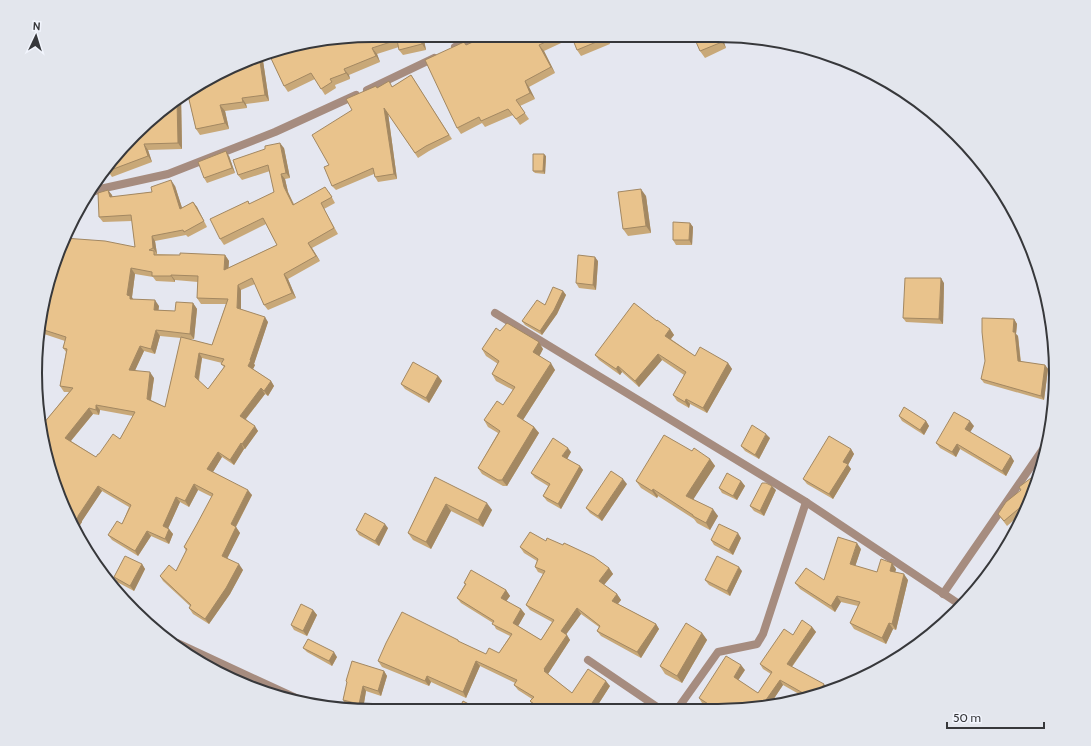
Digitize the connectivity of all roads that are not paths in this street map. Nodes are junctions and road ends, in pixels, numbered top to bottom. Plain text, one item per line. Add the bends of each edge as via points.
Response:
1 (466, 42) edge
2 (97, 190) edge
3 (495, 313) dead end
4 (1039, 455) edge
5 (806, 502) junction
6 (943, 594) junction
7 (956, 602) edge
8 (191, 650) edge
9 (588, 660) dead end
10 (282, 691) edge
11 (653, 704) edge
12 (681, 704) edge

1 - 2 street via 275,132 168,174
3 - 5 street
4 - 6 street
5 - 6 street
5 - 12 street via 763,634 757,644 718,652
6 - 7 street
8 - 10 street
9 - 11 street

